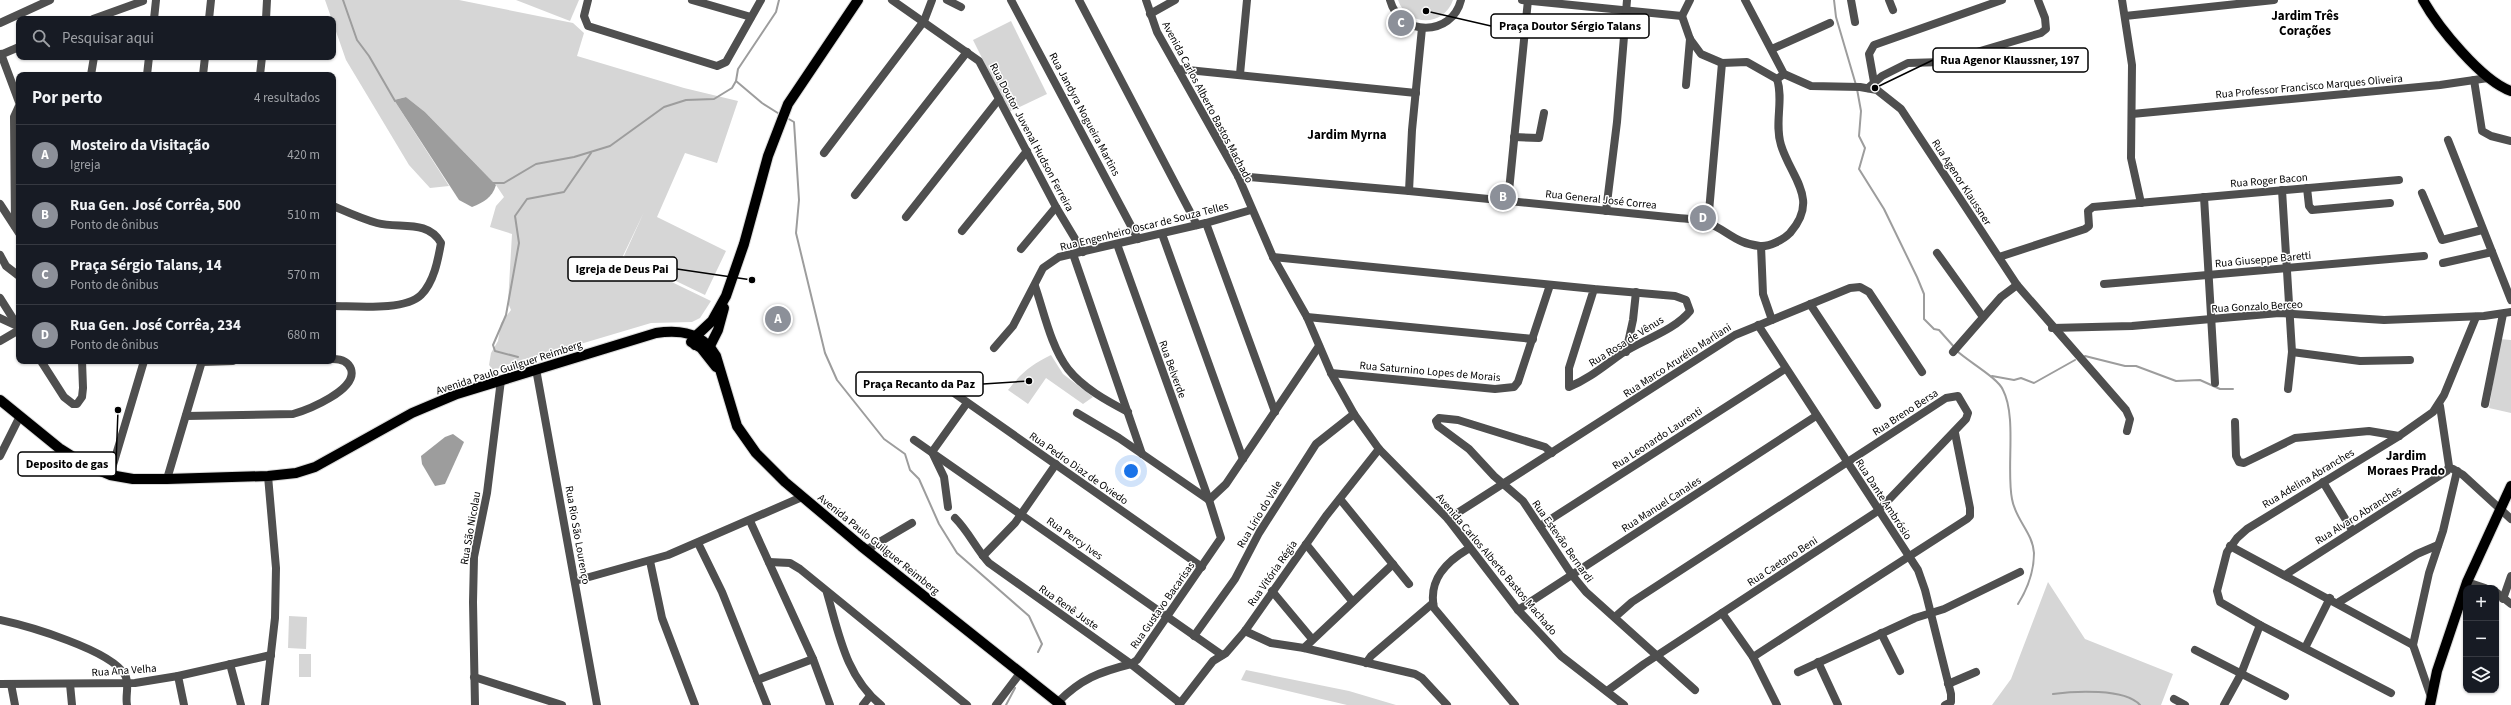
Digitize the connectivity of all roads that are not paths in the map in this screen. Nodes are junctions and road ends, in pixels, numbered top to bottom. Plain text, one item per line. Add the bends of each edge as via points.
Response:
1 (50, 0) edge
2 (142, 0) edge
3 (156, 0) edge
4 (211, 0) edge
5 (267, 0) edge
6 (588, 0) edge
7 (692, 0) edge
8 (762, 0) edge
9 (858, 0) edge
10 (892, 0) edge
11 (932, 0) edge
12 (947, 0) edge
13 (1079, 0) edge
14 (1146, 0) edge
15 (1175, 0) edge
16 (1247, 0) edge
17 (1390, 0) edge
18 (1461, 0) edge
19 (1522, 0) edge
20 (1528, 0) edge
21 (1627, 0) edge
22 (1690, 0) edge
23 (1745, 0) edge
24 (1851, 0) edge
25 (1889, 0) edge
26 (2002, 0) edge
27 (2038, 0) edge
28 (2122, 0) edge
29 (2274, 0) edge
30 (2423, 0) edge
31 (1012, 1) edge
32 (960, 8) dead end
33 (1626, 10) junction
34 (1893, 10) dead end
35 (1150, 14) junction
36 (101, 16) edge
37 (154, 16) edge
38 (209, 16) edge
39 (266, 16) edge
40 (1682, 16) junction
41 (2125, 16) junction
42 (752, 17) junction
43 (924, 21) junction
44 (1855, 22) dead end
45 (0, 23) edge
46 (1830, 23) dead end
47 (1422, 28) junction
48 (1690, 39) junction
49 (16, 48) edge
50 (1772, 49) junction
51 (967, 52) junction
52 (1, 55) edge
53 (94, 60) edge
54 (149, 60) edge
55 (205, 60) edge
56 (262, 60) edge
57 (1722, 63) junction
58 (1178, 69) junction
59 (92, 72) edge
60 (147, 72) edge
61 (203, 72) edge
62 (260, 72) edge
63 (1240, 74) junction
64 (1781, 76) junction
65 (2488, 78) junction
66 (2474, 80) junction
67 (1874, 82) junction
68 (1686, 85) dead end
69 (1864, 88) junction
70 (2511, 91) edge
71 (1416, 93) junction
72 (16, 94) edge
73 (999, 99) junction
74 (16, 113) edge
75 (1544, 113) dead end
76 (2132, 114) junction
77 (1514, 137) junction
78 (2448, 140) dead end
79 (2511, 141) edge
80 (1027, 151) junction
81 (824, 152) dead end
82 (16, 173) edge
83 (1238, 176) junction
84 (2399, 180) dead end
85 (2307, 188) junction
86 (2282, 190) junction
87 (1409, 191) junction
88 (2422, 193) dead end
89 (855, 195) dead end
90 (2204, 197) junction
91 (1508, 201) junction
92 (2142, 203) junction
93 (2390, 203) dead end
94 (0, 204) edge
95 (336, 207) edge
96 (1056, 207) junction
97 (1251, 210) junction
98 (1606, 211) junction
99 (906, 217) dead end
100 (1206, 223) junction
101 (1708, 223) junction
102 (1197, 225) junction
103 (16, 226) edge
104 (2482, 230) junction
105 (962, 231) dead end
106 (1162, 234) junction
107 (1138, 239) junction
108 (1117, 244) junction
109 (1761, 246) junction
110 (1021, 249) dead end
111 (1083, 252) junction
112 (2492, 252) junction
113 (1937, 253) dead end
114 (1073, 254) junction
115 (0, 255) edge
116 (2424, 256) dead end
117 (1272, 257) junction
118 (1999, 257) junction
119 (2443, 263) dead end
120 (2287, 268) junction
121 (16, 274) edge
122 (2209, 275) junction
123 (2104, 284) dead end
124 (1550, 285) junction
125 (2017, 285) junction
126 (1035, 286) junction
127 (1594, 288) junction
128 (1636, 292) junction
129 (726, 296) junction
130 (0, 298) edge
131 (2511, 300) edge
132 (1810, 304) junction
133 (336, 306) edge
134 (2290, 313) junction
135 (2507, 313) edge
136 (1983, 317) junction
137 (2476, 317) junction
138 (0, 318) edge
139 (1307, 318) junction
140 (2211, 319) junction
141 (1772, 320) junction
142 (16, 325) edge
143 (1758, 325) junction
144 (16, 327) edge
145 (2052, 328) junction
146 (16, 329) edge
147 (699, 339) junction
148 (1533, 339) junction
149 (0, 340) edge
150 (1319, 346) junction
151 (994, 348) dead end
152 (1955, 349) dead end
153 (1626, 352) junction
154 (2292, 352) junction
155 (336, 360) edge
156 (2410, 360) dead end
157 (43, 364) edge
158 (82, 364) edge
159 (143, 364) edge
160 (201, 364) edge
161 (1785, 368) junction
162 (536, 369) junction
163 (1922, 372) dead end
164 (1331, 373) junction
165 (501, 380) junction
166 (2215, 383) dead end
167 (944, 386) dead end
168 (2288, 389) dead end
169 (0, 400) edge
170 (967, 403) junction
171 (2485, 404) dead end
172 (1877, 405) dead end
173 (2440, 406) junction
174 (1128, 412) junction
175 (1275, 412) junction
176 (1077, 413) dead end
177 (1354, 414) junction
178 (20, 416) junction
179 (186, 416) junction
180 (1816, 416) junction
181 (2235, 422) dead end
182 (2127, 431) dead end
183 (1955, 433) junction
184 (2399, 436) junction
185 (914, 440) dead end
186 (1379, 449) junction
187 (932, 452) junction
188 (1552, 453) junction
189 (1142, 454) junction
190 (0, 456) edge
191 (1243, 459) junction
192 (1056, 464) junction
193 (1847, 464) junction
194 (2449, 466) junction
195 (2457, 471) junction
196 (110, 475) junction
197 (268, 476) junction
198 (167, 479) junction
199 (2323, 482) junction
200 (1504, 484) junction
201 (2511, 486) edge
202 (802, 497) junction
203 (1340, 499) junction
204 (1209, 500) junction
205 (948, 508) dead end
206 (2500, 510) junction
207 (1878, 511) junction
208 (1021, 514) junction
209 (955, 518) dead end
210 (1448, 519) junction
211 (2511, 519) edge
212 (750, 521) junction
213 (912, 523) dead end
214 (1540, 526) junction
215 (2352, 530) junction
216 (698, 543) junction
217 (1306, 544) junction
218 (2438, 545) junction
219 (2230, 546) junction
220 (1468, 548) junction
221 (866, 550) junction
222 (982, 556) junction
223 (1910, 558) junction
224 (650, 561) junction
225 (769, 562) junction
226 (1393, 564) junction
227 (1202, 567) junction
228 (2020, 572) dead end
229 (1572, 575) junction
230 (2285, 575) junction
231 (2511, 576) edge
232 (575, 581) junction
233 (2467, 582) junction
234 (1409, 584) dead end
235 (2476, 585) edge
236 (1272, 591) junction
237 (826, 593) junction
238 (2499, 595) edge
239 (2330, 598) junction
240 (2503, 599) junction
241 (1352, 601) junction
242 (2339, 602) junction
243 (1433, 603) junction
244 (2511, 604) edge
245 (1518, 610) junction
246 (1722, 613) junction
247 (1931, 613) junction
248 (1168, 616) junction
249 (1615, 617) junction
250 (0, 620) edge
251 (2260, 626) junction
252 (1245, 631) junction
253 (1881, 633) junction
254 (1194, 636) junction
255 (1312, 639) junction
256 (2413, 645) junction
257 (1304, 648) junction
258 (2305, 648) junction
259 (2195, 650) dead end
260 (271, 655) junction
261 (1222, 655) junction
262 (1658, 655) junction
263 (1753, 657) junction
264 (813, 659) junction
265 (1818, 662) junction
266 (1366, 663) junction
267 (230, 664) junction
268 (1131, 664) junction
269 (1900, 671) dead end
270 (1021, 672) junction
271 (1798, 672) dead end
272 (1976, 672) dead end
273 (2241, 674) junction
274 (178, 676) junction
275 (474, 677) junction
276 (757, 680) junction
277 (128, 683) junction
278 (0, 684) edge
279 (11, 684) junction
280 (70, 684) junction
281 (1948, 684) junction
282 (2430, 685) junction
283 (1696, 690) dead end
284 (1607, 691) junction
285 (2391, 692) dead end
286 (870, 696) junction
287 (2285, 696) dead end
288 (2174, 699) dead end
289 (2430, 701) edge
290 (1059, 704) edge
291 (1180, 704) edge
292 (1948, 704) edge
293 (15, 705) edge
294 (72, 705) edge
295 (127, 705) edge
296 (184, 705) edge
297 (241, 705) edge
298 (265, 705) edge
299 (475, 705) edge
300 (562, 705) edge
301 (597, 705) edge
302 (695, 705) edge
303 (767, 705) edge
304 (830, 705) edge
305 (863, 705) edge
306 (881, 705) edge
307 (967, 705) edge
308 (996, 705) edge
309 (1447, 705) edge
310 (1515, 705) edge
311 (1624, 705) edge
312 (1777, 705) edge
313 (1838, 705) edge
314 (2186, 705) edge
315 (2224, 705) edge

1 - 45 street
2 - 36 street
2 - 37 street
3 - 37 street
4 - 38 street
5 - 39 street
6 - 42 street via 584,16 588,26 716,66 726,62
7 - 42 street
8 - 42 street
9 - 129 main road via 796,88 783,116
10 - 43 street, Rua Doutor Juvenal Hudson Ferreira
11 - 43 street
12 - 32 street
13 - 102 street
14 - 35 street, Avenida Carlos Alberto Bastos Machado
15 - 35 street
16 - 63 street
17 - 47 street via 1403,21
18 - 47 street via 1455,13 1446,22 1435,28
19 - 20 street
20 - 33 street
20 - 77 street
21 - 33 street
22 - 40 street
23 - 50 street
24 - 44 street
25 - 34 street
26 - 67 street via 1874,45 1869,54
27 - 67 street via 2047,27 2042,33 1943,62 1908,63
28 - 41 street
29 - 41 street
30 - 65 main road via 2452,39
31 - 107 street, Rua Jandyra Nogueira Martins
33 - 40 street
33 - 98 street via 1617,122
35 - 58 street, Avenida Carlos Alberto Bastos Machado
40 - 48 street
41 - 76 street via 2132,65
43 - 51 street, Rua Doutor Juvenal Hudson Ferreira
43 - 81 street
46 - 50 street
47 - 71 street
48 - 57 street via 1701,54
48 - 68 street
49 - 52 street
50 - 64 street
51 - 73 street, Rua Doutor Juvenal Hudson Ferreira via 979,62
51 - 89 street
52 - 72 street
53 - 59 street
54 - 60 street
55 - 61 street
56 - 62 street
57 - 64 street via 1747,62
57 - 101 street
58 - 63 street
58 - 83 street, Avenida Carlos Alberto Bastos Machado
63 - 71 street
64 - 69 street, Rua Agenor Klaussner via 1811,86
64 - 109 street via 1778,130 1781,145 1800,184 1803,209 1800,220 1787,236
65 - 66 street, Rua Professor Francisco Marques Oliveira
65 - 70 main road
66 - 76 street, Rua Professor Francisco Marques Oliveira
66 - 79 street via 2482,131
67 - 69 street
69 - 118 street, Rua Agenor Klaussner via 1886,95 1901,109
71 - 87 street
73 - 80 street, Rua Doutor Juvenal Hudson Ferreira
73 - 99 street
74 - 82 street
75 - 77 street via 1539,138
76 - 92 street via 2131,158
77 - 91 street
78 - 104 street
80 - 96 street, Rua Doutor Juvenal Hudson Ferreira
80 - 105 street
83 - 87 street, Rua General José Correa
83 - 97 street, Avenida Carlos Alberto Bastos Machado
84 - 85 street, Rua Roger Bacon
85 - 86 street, Rua Roger Bacon
85 - 93 street via 2309,206 2315,211
86 - 90 street, Rua Roger Bacon
86 - 120 street
87 - 91 street, Rua General José Correa
88 - 104 street via 2442,240
90 - 92 street, Rua Roger Bacon
90 - 122 street
91 - 98 street, Rua General José Correa
92 - 118 street, Rua Roger Bacon via 2090,208 2089,226 2085,229
94 - 103 street
95 - 133 street via 378,223 428,229 441,243 434,270 420,295 407,302 391,305
96 - 110 street
96 - 111 street, Rua Doutor Juvenal Hudson Ferreira
97 - 100 street, Rua Engenheiro Oscar de Souza Telles
97 - 117 street, Avenida Carlos Alberto Bastos Machado
98 - 101 street, Rua General José Correa
100 - 102 street, Rua Engenheiro Oscar de Souza Telles
100 - 175 street
101 - 109 street, Rua General José Correa via 1744,243
102 - 106 street, Rua Engenheiro Oscar de Souza Telles
104 - 112 street
106 - 107 street, Rua Engenheiro Oscar de Souza Telles
106 - 191 street
107 - 108 street, Rua Engenheiro Oscar de Souza Telles
108 - 111 street, Rua Engenheiro Oscar de Souza Telles
108 - 204 street, Rua Belverde
109 - 141 street via 1763,294
111 - 114 street, Rua Engenheiro Oscar de Souza Telles
112 - 119 street
112 - 131 street
113 - 136 street
114 - 126 street, Rua Engenheiro Oscar de Souza Telles via 1049,262 1043,268
114 - 174 street
115 - 121 street via 6,266
116 - 120 street, Rua Giuseppe Baretti
117 - 124 street, Rua Rosa de Vênus
117 - 139 street, Avenida Carlos Alberto Bastos Machado
118 - 125 street, Rua Agenor Klaussner
120 - 122 street, Rua Giuseppe Baretti
120 - 134 street
122 - 123 street, Rua Giuseppe Baretti
122 - 140 street
124 - 127 street, Rua Rosa de Vênus
124 - 148 street, Rua Saturnino Lopes de Morais
125 - 136 street via 2001,297
125 - 145 street, Rua Agenor Klaussner
126 - 151 street, Rua Engenheiro Oscar de Souza Telles via 1013,326
126 - 174 street via 1053,338 1068,368 1094,392
127 - 128 street, Rua Rosa de Vênus
127 - 153 street, Rua Rosa de Vênus via 1568,368 1569,387 1596,373
128 - 153 street
128 - 153 street, Rua Rosa de Vênus via 1682,298 1688,303 1690,311
129 - 147 main road
129 - 147 main road via 718,330
130 - 142 street
132 - 141 street, Rua Marco Arurélio Marliani
132 - 163 street, Rua Marco Arurélio Marliani via 1850,288 1864,289
132 - 172 street
134 - 137 street, Rua Gonzalo Berceo via 2384,320
134 - 140 street, Rua Gonzalo Berceo
134 - 154 street
135 - 137 street, Rua Gonzalo Berceo
135 - 171 street
136 - 152 street
137 - 173 street
138 - 144 street
139 - 148 street
139 - 150 street, Avenida Carlos Alberto Bastos Machado
140 - 145 street, Rua Gonzalo Berceo via 2132,326
140 - 166 street
141 - 143 street, Rua Marco Arurélio Marliani
143 - 161 street, Rua Dante Ambrósio
143 - 188 street, Rua Marco Arurélio Marliani via 1725,341
145 - 182 street, Rua Agenor Klaussner via 2126,410 2130,419
146 - 149 street
147 - 162 main road, Avenida Paulo Guilguer Reimberg via 656,333
147 - 202 main road, Avenida Paulo Guilguer Reimberg via 721,373 737,426 744,439 771,469
148 - 164 street, Rua Saturnino Lopes de Morais via 1518,382 1514,387 1507,389
150 - 164 street, Avenida Carlos Alberto Bastos Machado
150 - 175 street
154 - 156 street via 2366,361
154 - 168 street
155 - 179 street via 345,361 352,375 340,390 324,402 292,414
157 - 158 street via 64,397 77,404 82,397
159 - 196 street
160 - 179 street
161 - 180 street, Rua Dante Ambrósio
161 - 214 street, Rua Leonardo Laurenti
162 - 165 main road, Avenida Paulo Guilguer Reimberg
162 - 232 street, Rua Rio São Lourenço
164 - 177 street, Avenida Carlos Alberto Bastos Machado
165 - 197 main road, Avenida Paulo Guilguer Reimberg via 457,394 412,413 315,467 296,473
165 - 275 street, Rua São Nicolau via 487,493 474,557
167 - 170 street, Rua Pedro Diaz de Oviedo
169 - 178 main road, Avenida Paulo Guilguer Reimberg
170 - 187 street
170 - 192 street, Rua Pedro Diaz de Oviedo
173 - 184 street, Rua Adelina Abranches
173 - 194 street
174 - 189 street
175 - 191 street
176 - 189 street
177 - 186 street, Avenida Carlos Alberto Bastos Machado
177 - 254 street, Rua Lírio do Vale via 1316,444 1259,533 1235,579
178 - 190 street
178 - 196 main road, Avenida Paulo Guilguer Reimberg via 59,448 86,465
179 - 198 street
180 - 193 street, Rua Dante Ambrósio
180 - 229 street, Rua Manuel Canales
181 - 184 street via 2236,456 2239,462 2244,463 2295,438 2370,430
183 - 193 street, Rua Breno Bersa via 1968,413 1962,400 1955,395 1946,398
183 - 207 street, Rua Caetano Beni
183 - 223 street via 1964,470 1970,516
184 - 199 street, Rua Adelina Abranches
185 - 187 street, Rua Percy Ives
186 - 203 street, Rua Vitória Régia
186 - 210 street, Avenida Carlos Alberto Bastos Machado
187 - 205 street via 944,477
187 - 208 street, Rua Percy Ives
188 - 200 street, Rua Marco Arurélio Marliani
188 - 200 street, Rua Estevão Bernardi via 1545,447 1466,422 1437,419 1438,426 1469,449
189 - 204 street
191 - 204 street via 1226,484
192 - 208 street
192 - 227 street, Rua Pedro Diaz de Oviedo
193 - 207 street, Rua Dante Ambrósio
193 - 249 street, Rua Breno Bersa via 1632,602
194 - 195 street
194 - 215 street, Rua Alvaro Abranches via 2444,473
195 - 206 street
195 - 218 street
196 - 198 main road, Avenida Paulo Guilguer Reimberg via 133,479
197 - 198 main road, Avenida Paulo Guilguer Reimberg
197 - 260 street via 276,568
199 - 215 street
199 - 219 street, Rua Adelina Abranches via 2265,516
200 - 210 street, Rua Marco Arurélio Marliani
200 - 214 street, Rua Estevão Bernardi via 1523,501
201 - 206 main road
202 - 212 street
202 - 221 main road, Avenida Paulo Guilguer Reimberg
203 - 217 street, Rua Vitória Régia
203 - 226 street
204 - 227 street, Rua Gustavo Bacarisas via 1221,538
206 - 211 street
206 - 233 main road
207 - 223 street, Rua Dante Ambrósio
207 - 246 street, Rua Caetano Beni
208 - 222 street via 1000,540
208 - 248 street, Rua Percy Ives
209 - 222 street, Rua Renê Juste via 966,529
210 - 220 street, Avenida Carlos Alberto Bastos Machado
212 - 216 street
212 - 225 street
213 - 221 street
214 - 229 street, Rua Estevão Bernardi
215 - 230 street, Rua Alvaro Abranches
216 - 224 street
216 - 276 street via 722,592
217 - 236 street, Rua Vitória Régia
217 - 241 street
218 - 242 street via 2424,549
218 - 256 street
219 - 230 street
219 - 251 street via 2217,591 2218,600
220 - 243 street via 1438,574
220 - 245 street, Avenida Carlos Alberto Bastos Machado
221 - 270 main road, Avenida Paulo Guilguer Reimberg
222 - 268 street, Rua Renê Juste via 1000,572
223 - 247 street, Rua Dante Ambrósio via 1923,582
223 - 263 street
224 - 232 street
224 - 302 street via 662,618
225 - 237 street via 790,563
225 - 264 street
226 - 234 street
226 - 241 street
227 - 248 street, Rua Gustavo Bacarisas
228 - 247 street via 1944,610
229 - 245 street, Rua Manuel Canales
229 - 249 street, Rua Estevão Bernardi via 1586,592
230 - 239 street
231 - 240 street
232 - 301 street, Rua Rio São Lourenço
233 - 235 street
233 - 282 main road
236 - 252 street, Rua Vitória Régia
236 - 255 street
237 - 286 street via 853,672
237 - 307 street
238 - 240 street
239 - 242 street
239 - 258 street
240 - 244 street
241 - 255 street
242 - 256 street
243 - 266 street via 1374,653
243 - 310 street via 1436,612
245 - 284 street, Avenida Carlos Alberto Bastos Machado via 1561,656
246 - 262 street, Rua Caetano Beni
246 - 263 street
247 - 253 street
247 - 281 street, Rua Dante Ambrósio
248 - 254 street, Rua Percy Ives
248 - 268 street, Rua Gustavo Bacarisas via 1148,646
249 - 262 street, Rua Estevão Bernardi
250 - 277 street via 26,625 79,645 118,667
251 - 258 street
251 - 273 street
252 - 257 street via 1271,643
252 - 261 street, Rua Vitória Régia via 1230,650
253 - 265 street
253 - 269 street
254 - 261 street, Rua Percy Ives
255 - 257 street
256 - 282 street
257 - 266 street
258 - 285 street
259 - 273 street
260 - 267 street, Rua Ana Velha
260 - 298 street
261 - 291 street, Rua Vitória Régia via 1213,661
262 - 283 street, Rua Estevão Bernardi
262 - 284 street, Rua Caetano Beni
263 - 312 street
264 - 276 street
264 - 304 street
265 - 271 street
265 - 313 street
266 - 309 street via 1415,674
267 - 274 street, Rua Ana Velha
267 - 297 street
268 - 290 street, Rua Gustavo Bacarisas via 1087,678 1074,686
268 - 291 street, Rua Renê Juste
270 - 290 main road, Avenida Paulo Guilguer Reimberg
270 - 308 street
272 - 281 street
273 - 287 street
273 - 315 street
274 - 277 street, Rua Ana Velha
274 - 296 street
275 - 299 street, Rua São Nicolau
275 - 300 street
276 - 303 street
277 - 280 street, Rua Ana Velha
277 - 295 street
278 - 279 street, Rua Ana Velha
279 - 280 street, Rua Ana Velha
279 - 293 street
280 - 294 street
281 - 292 street, Rua Dante Ambrósio
282 - 289 main road
284 - 311 street, Avenida Carlos Alberto Bastos Machado
286 - 305 street
286 - 306 street
288 - 314 street

